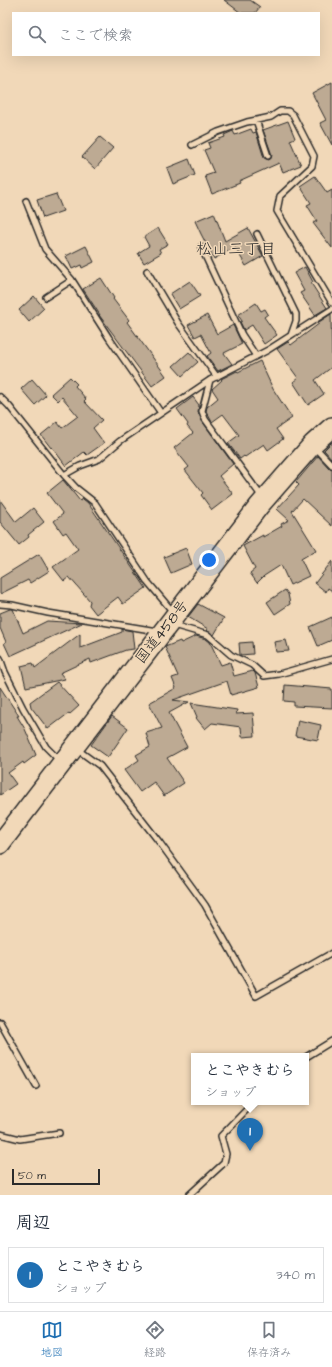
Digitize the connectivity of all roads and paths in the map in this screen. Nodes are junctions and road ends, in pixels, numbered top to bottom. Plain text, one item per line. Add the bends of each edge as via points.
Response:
1 (256, 120) junction
2 (192, 146) dead end
3 (268, 156) dead end
4 (26, 200) dead end
5 (257, 234) dead end
6 (201, 247) dead end
7 (147, 270) dead end
8 (72, 280) junction
9 (46, 297) dead end
10 (332, 303) edge
11 (332, 309) edge
12 (291, 335) junction
13 (256, 356) junction
14 (217, 377) junction
15 (210, 380) junction
16 (0, 397) edge
17 (161, 414) junction
18 (332, 427) edge
19 (313, 444) junction
20 (332, 465) edge
21 (64, 475) junction
22 (265, 500) junction
23 (0, 604) edge
24 (169, 623) junction
25 (0, 658) edge
26 (332, 658) edge
27 (74, 747) junction
28 (62, 763) junction
29 (0, 844) edge
30 (332, 953) edge
31 (0, 1022) edge
32 (332, 1041) edge
33 (309, 1055) edge
34 (36, 1086) dead end
35 (251, 1105) edge
36 (59, 1133) dead end
37 (0, 1134) edge
38 (189, 1195) edge

1 - 2 lane via 218,132
1 - 3 lane
1 - 10 lane via 271,117 280,111 288,111 293,115 314,156 312,166 280,196 277,211
4 - 8 lane via 45,250
5 - 12 lane via 296,314
6 - 13 lane via 242,335
7 - 14 lane via 178,323
8 - 9 lane
8 - 17 lane
11 - 12 lane
12 - 13 lane
13 - 14 lane
14 - 15 lane
15 - 17 lane
15 - 22 lane via 202,411 205,419
16 - 21 lane
17 - 21 lane via 120,441 99,459
18 - 19 highway, 国道458号
19 - 20 lane
19 - 22 highway, 国道458号
21 - 24 lane via 95,502 147,581
22 - 24 highway, 国道458号
23 - 24 lane via 48,613
24 - 26 lane via 208,635 231,655 252,665 264,676
24 - 27 highway, 国道458号
25 - 28 lane via 23,708 46,747
27 - 28 highway, 国道458号
27 - 30 lane via 100,766 160,843 205,905 256,996
28 - 29 highway, 国道458号
31 - 34 lane
32 - 33 lane
35 - 38 lane via 221,1136 226,1154 224,1163
36 - 37 lane via 20,1139

